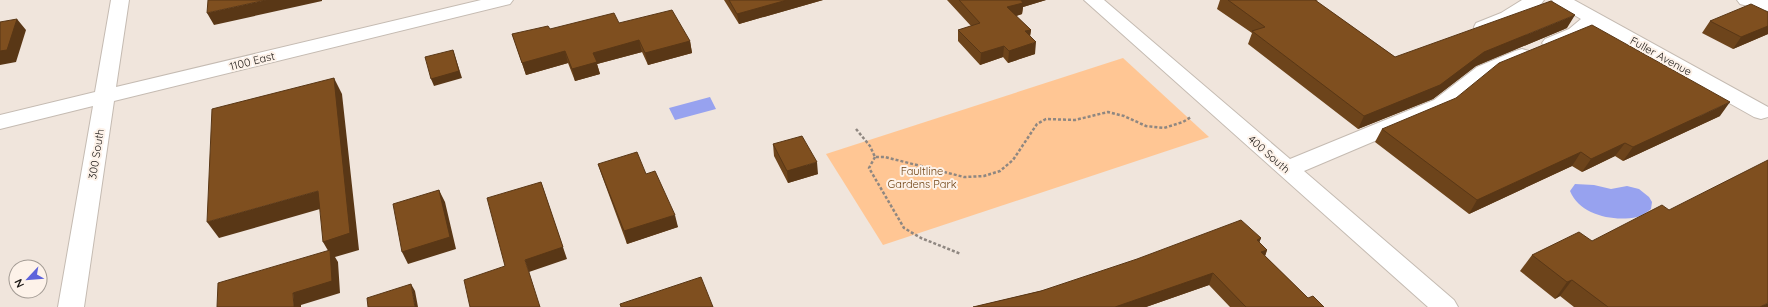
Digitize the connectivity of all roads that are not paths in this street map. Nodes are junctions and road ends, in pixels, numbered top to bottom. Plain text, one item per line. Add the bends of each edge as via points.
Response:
1 (120, 0) edge
2 (504, 0) edge
3 (1093, 0) edge
4 (1535, 0) edge
5 (1561, 0) edge
6 (1746, 0) edge
7 (1768, 5) edge
8 (1593, 18) junction
9 (1464, 35) edge
10 (104, 97) junction
11 (1761, 112) dead end
12 (0, 122) edge
13 (1288, 169) junction
14 (71, 307) edge
15 (1445, 307) edge

1 - 10 street, 300 South
2 - 10 street, 1100 East
3 - 13 street, 400 South
4 - 9 street via 1508,17
5 - 8 street, Fuller Avenue
6 - 7 street
8 - 11 street, Fuller Avenue
8 - 13 street via 1576,33 1484,71 1441,105
10 - 12 street, 1100 East
10 - 14 street, 300 South
13 - 15 street, 400 South

